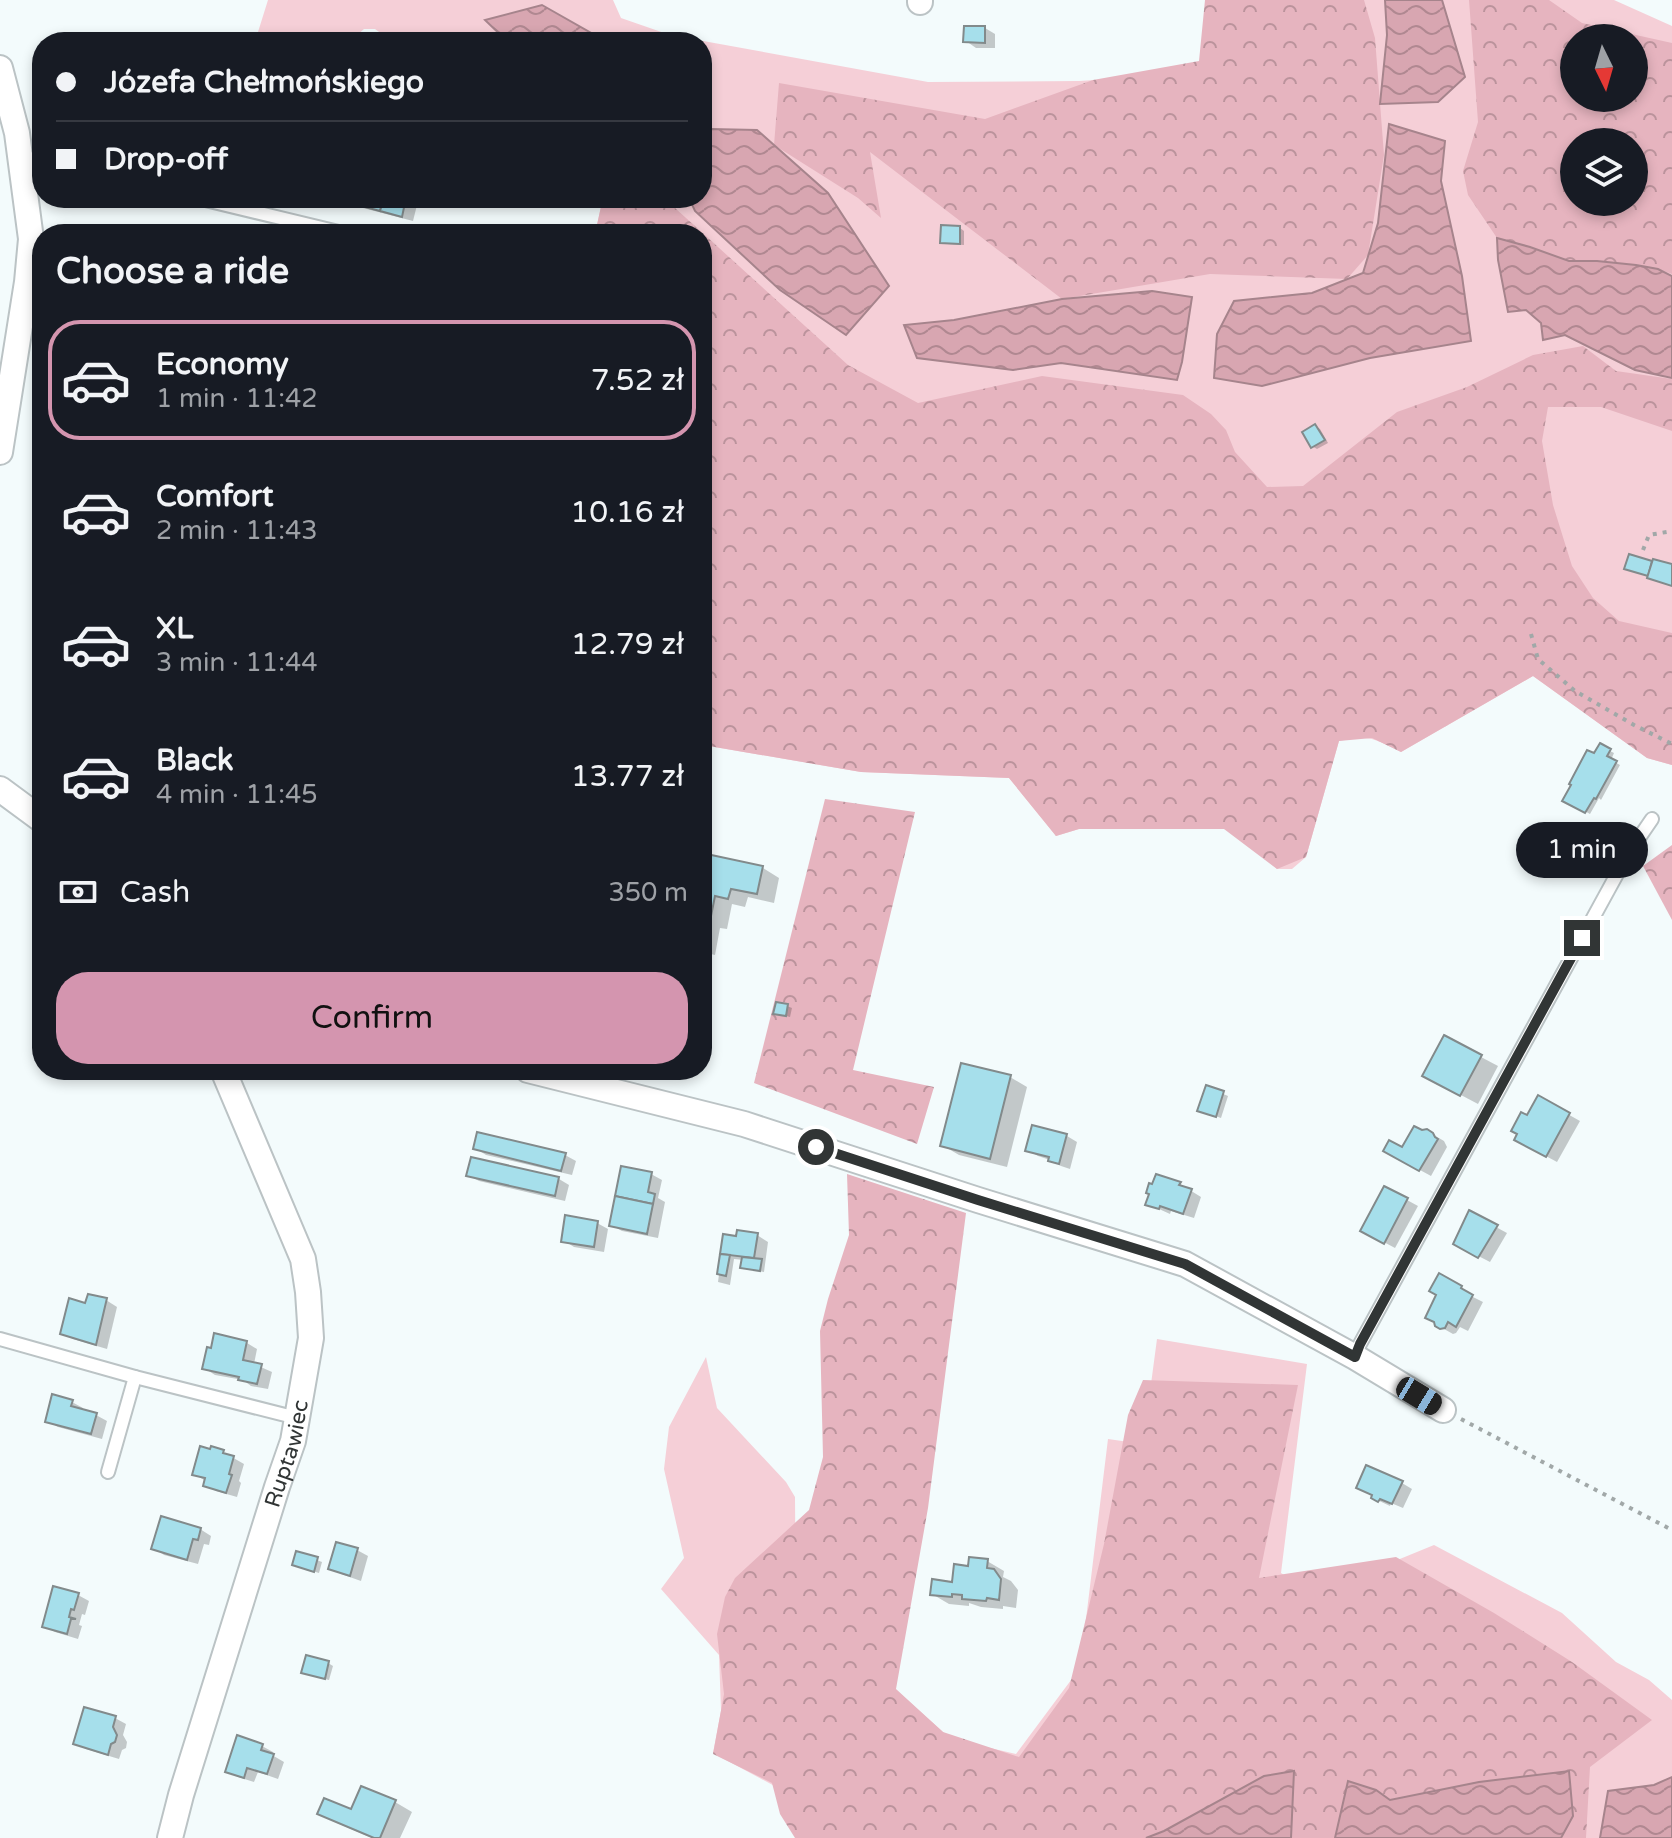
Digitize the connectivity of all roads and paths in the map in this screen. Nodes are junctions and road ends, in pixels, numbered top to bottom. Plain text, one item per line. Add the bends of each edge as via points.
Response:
1 (0, 68) edge
2 (31, 158) edge
3 (239, 208) edge
4 (305, 224) edge
5 (0, 452) edge
6 (1672, 531) edge
7 (1643, 550) dead end
8 (1531, 634) dead end
9 (1672, 744) edge
10 (0, 789) edge
11 (32, 813) edge
12 (1652, 819) dead end
13 (227, 1080) edge
14 (568, 1080) edge
15 (0, 1339) edge
16 (1355, 1357) junction
17 (135, 1377) junction
18 (1442, 1410) joint
19 (297, 1418) junction
20 (108, 1472) dead end
21 (1672, 1530) edge
22 (170, 1838) edge

1 - 2 street via 17,133
2 - 5 street via 27,282
3 - 4 lane
6 - 7 path via 1649,535
8 - 9 path via 1538,659 1575,691
10 - 11 street
12 - 16 lane via 1628,854
13 - 19 street, Ruptawiec via 303,1259 311,1338
14 - 16 street via 744,1124 1185,1264
15 - 17 lane
16 - 18 street
17 - 19 lane
17 - 20 lane
18 - 21 path
19 - 22 street, Ruptawiec

